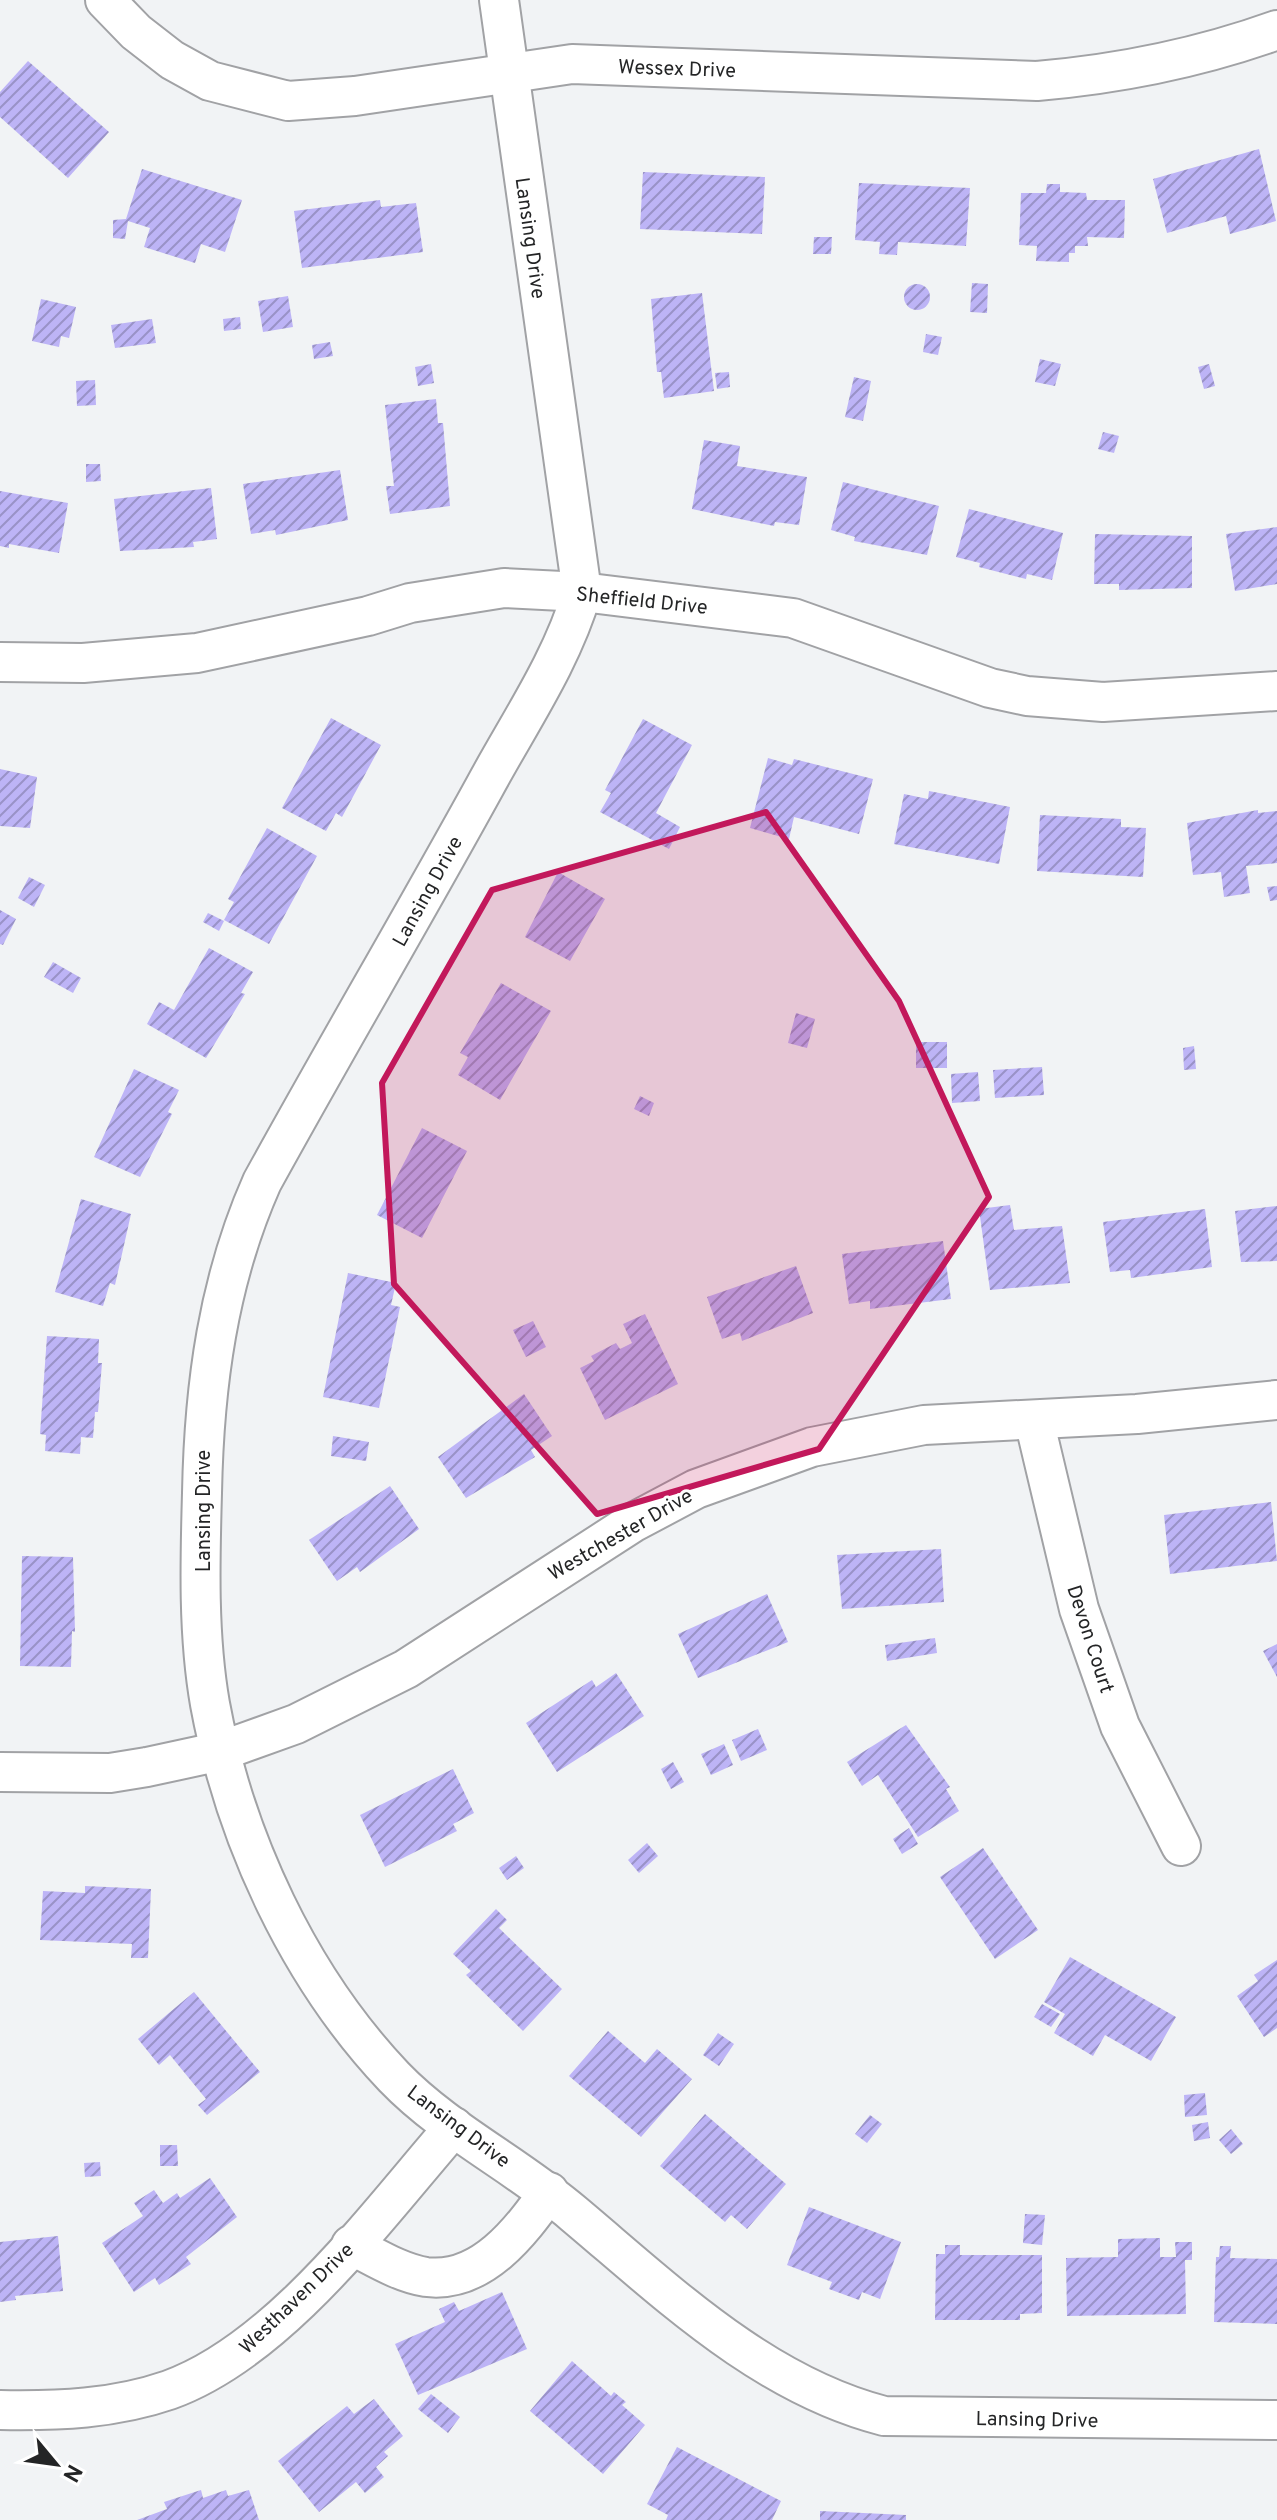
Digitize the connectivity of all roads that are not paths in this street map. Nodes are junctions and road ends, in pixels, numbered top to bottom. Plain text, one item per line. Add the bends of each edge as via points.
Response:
1 (105, 0) edge
2 (499, 0) edge
3 (1277, 30) edge
4 (507, 75) junction
5 (582, 592) junction
6 (0, 662) edge
7 (1277, 691) edge
8 (1277, 1400) edge
9 (1034, 1420) junction
10 (221, 1751) junction
11 (0, 1772) edge
12 (1181, 1846) dead end
13 (454, 2127) junction
14 (549, 2192) junction
15 (351, 2245) junction
16 (0, 2410) edge
17 (1277, 2420) edge

1 - 4 street, Wessex Drive via 136,32 197,74 288,101
2 - 4 street, Lansing Drive
3 - 4 street, Wessex Drive via 1108,75 1037,81 572,64
4 - 5 street, Lansing Drive
5 - 6 street, Sheffield Drive via 504,588 446,597 197,653 83,663
5 - 7 street, Sheffield Drive via 793,618 990,688 1027,696 1103,702
5 - 10 street, Lansing Drive via 572,626 541,685 262,1182 240,1234 214,1336 203,1422 204,1656
8 - 9 street, Westchester Drive
9 - 10 street, Westchester Drive via 924,1425 850,1439 812,1447 696,1489 591,1548 406,1669 296,1724
9 - 12 street, Devon Court via 1084,1624 1120,1726
10 - 11 street, Westchester Drive via 110,1773
10 - 13 street, Lansing Drive via 259,1862 315,1976 395,2078
13 - 14 street, Lansing Drive
13 - 15 street, Westhaven Drive
14 - 15 street via 502,2250 463,2273 427,2277
14 - 17 street, Lansing Drive via 758,2361 845,2406 884,2416
15 - 16 street, Westhaven Drive via 257,2340 206,2374 131,2401 81,2409

